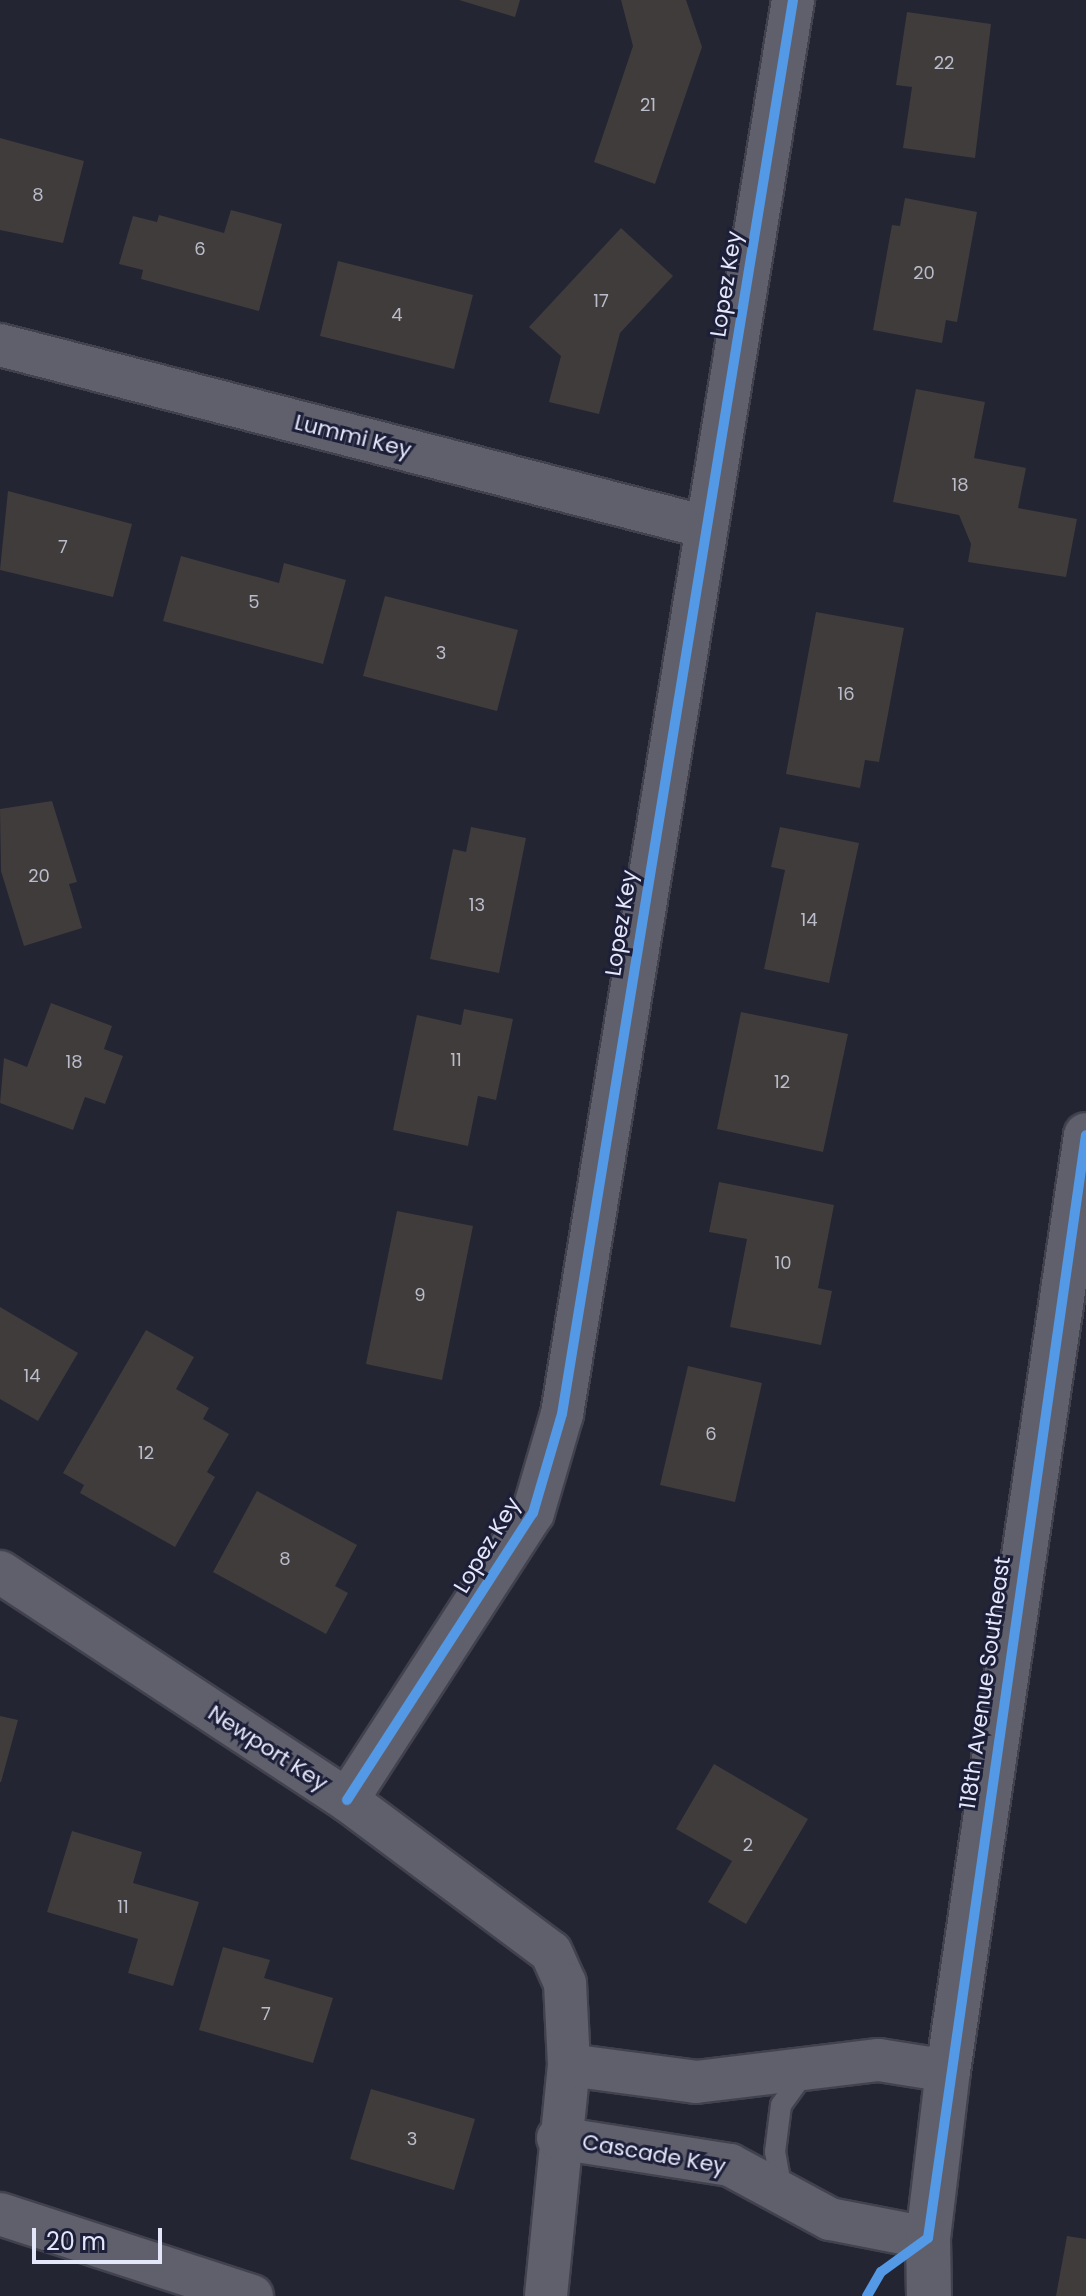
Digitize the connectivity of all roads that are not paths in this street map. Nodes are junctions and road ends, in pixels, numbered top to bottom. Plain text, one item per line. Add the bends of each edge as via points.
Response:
1 (793, 0) edge
2 (0, 345) edge
3 (706, 527) junction
4 (1086, 1135) edge
5 (0, 1572) edge
6 (347, 1800) junction
7 (569, 2065) junction
8 (948, 2071) junction
9 (805, 2072) junction
10 (558, 2138) junction
11 (783, 2195) junction
12 (0, 2214) edge
13 (928, 2238) junction
14 (252, 2296) edge
15 (546, 2296) edge
16 (929, 2296) edge

1 - 3 street, Lopez Key
2 - 3 street, Lummi Key
3 - 6 street, Lopez Key via 549,1464 533,1513
4 - 8 street, 118th Avenue Southeast
5 - 6 street, Newport Key
6 - 7 street, Newport Key via 551,1952 565,1983
7 - 9 street via 696,2082
7 - 10 street, Cascade Key
8 - 9 street via 879,2060
8 - 13 street, 118th Avenue Southeast
9 - 11 lane via 781,2105 775,2152
10 - 11 street, Cascade Key via 730,2165
10 - 15 street, Cascade Key
11 - 13 street, Cascade Key via 830,2219
12 - 14 street
13 - 16 street, 118th Avenue Southeast

